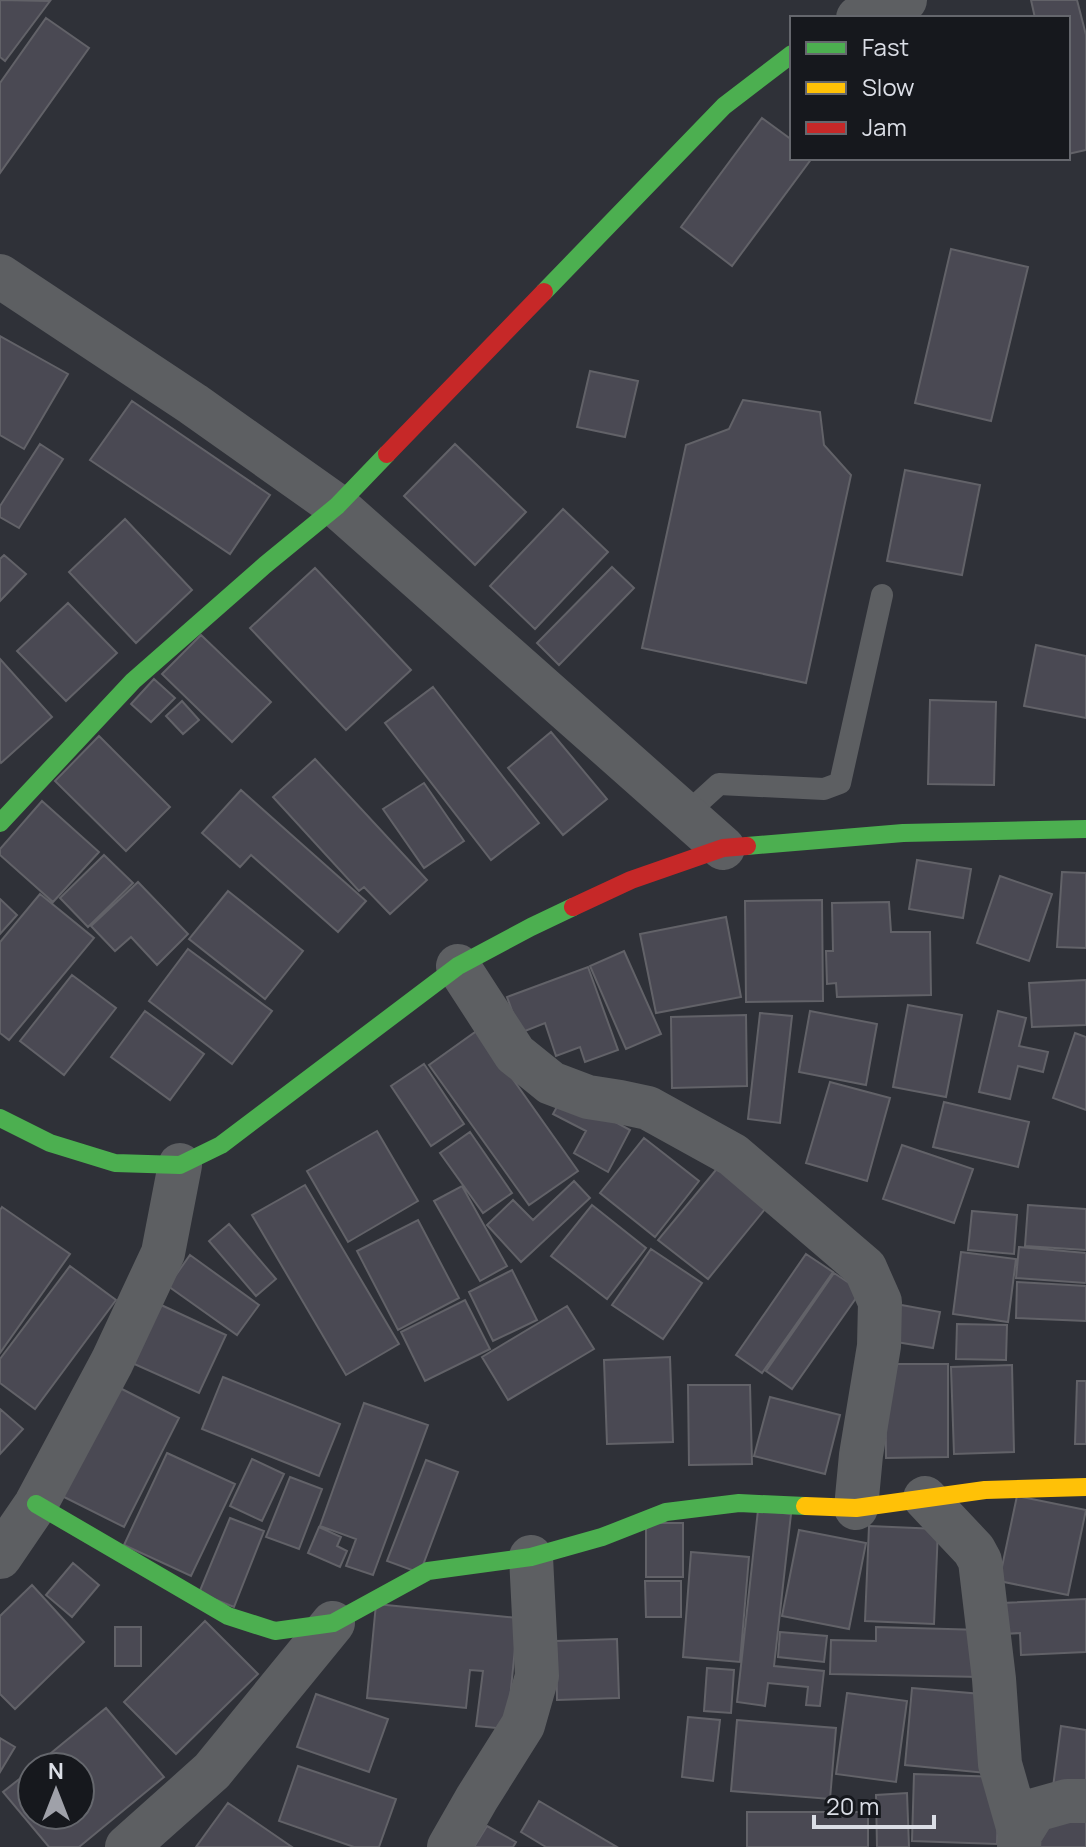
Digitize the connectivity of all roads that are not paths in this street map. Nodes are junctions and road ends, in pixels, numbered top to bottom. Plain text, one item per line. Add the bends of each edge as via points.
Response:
1 (905, 0) edge
2 (863, 16) edge
3 (790, 56) edge
4 (0, 276) edge
5 (337, 506) junction
6 (882, 595) dead end
7 (685, 815) junction
8 (0, 823) edge
9 (1086, 829) edge
10 (723, 848) junction
11 (458, 966) junction
12 (0, 1118) edge
13 (180, 1165) junction
14 (1086, 1487) edge
15 (925, 1498) junction
16 (36, 1504) junction
17 (856, 1508) junction
18 (0, 1557) edge
19 (531, 1557) junction
20 (333, 1623) junction
21 (1086, 1801) edge
22 (1020, 1841) edge
23 (127, 1847) edge
24 (449, 1847) edge

1 - 2 street
3 - 5 street via 724,106
4 - 5 street
5 - 7 street
5 - 8 street via 133,681
6 - 7 lane via 840,783 824,789 719,784
7 - 10 street
9 - 10 street via 903,833
10 - 11 street via 631,880
11 - 13 street via 221,1145
11 - 17 street via 515,1054 551,1083 588,1097 648,1108 733,1155 865,1268 880,1302 879,1346
12 - 13 street via 50,1143 115,1163
13 - 16 street via 163,1253
14 - 15 street
15 - 17 street
15 - 22 street via 980,1561 1000,1764
16 - 18 street
16 - 20 street via 228,1616 275,1631
17 - 19 street via 739,1503 666,1512
19 - 20 street via 428,1571
19 - 24 street via 537,1676 523,1725
20 - 23 street via 212,1771
21 - 22 street via 1035,1810

